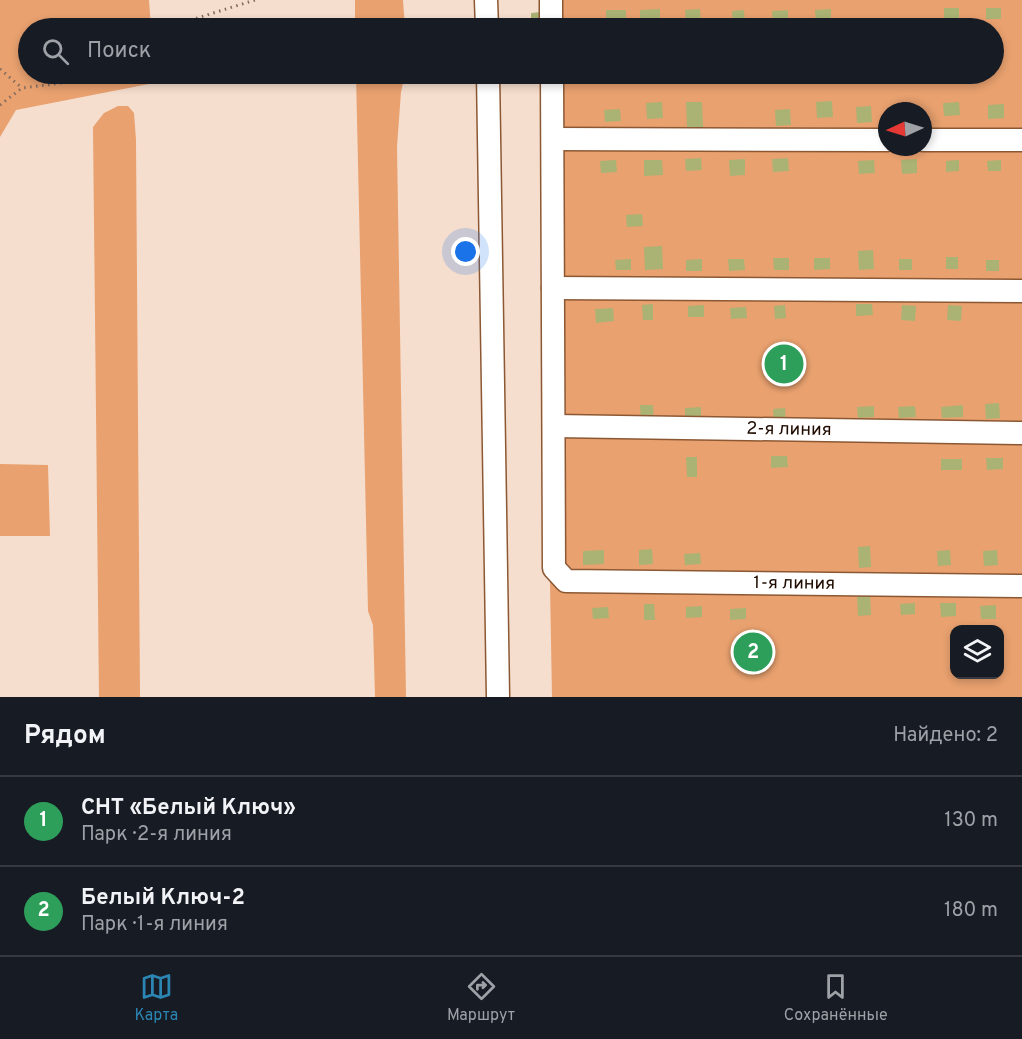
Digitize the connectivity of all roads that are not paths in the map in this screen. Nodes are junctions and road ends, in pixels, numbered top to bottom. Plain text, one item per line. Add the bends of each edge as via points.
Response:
1 (486, 0) edge
2 (551, 0) edge
3 (487, 18) edge
4 (551, 18) edge
5 (488, 84) edge
6 (552, 84) edge
7 (553, 139) junction
8 (878, 140) edge
9 (932, 140) edge
10 (1022, 140) edge
11 (553, 288) junction
12 (1022, 291) edge
13 (555, 426) junction
14 (1022, 433) edge
15 (1022, 586) edge
16 (498, 697) edge

1 - 3 street
2 - 4 street
5 - 16 street
6 - 7 street
7 - 8 street
7 - 11 street
9 - 10 street
11 - 12 street
11 - 13 street
13 - 14 street, 2-я линия
13 - 15 street, 1-я линия via 554,567 566,581

